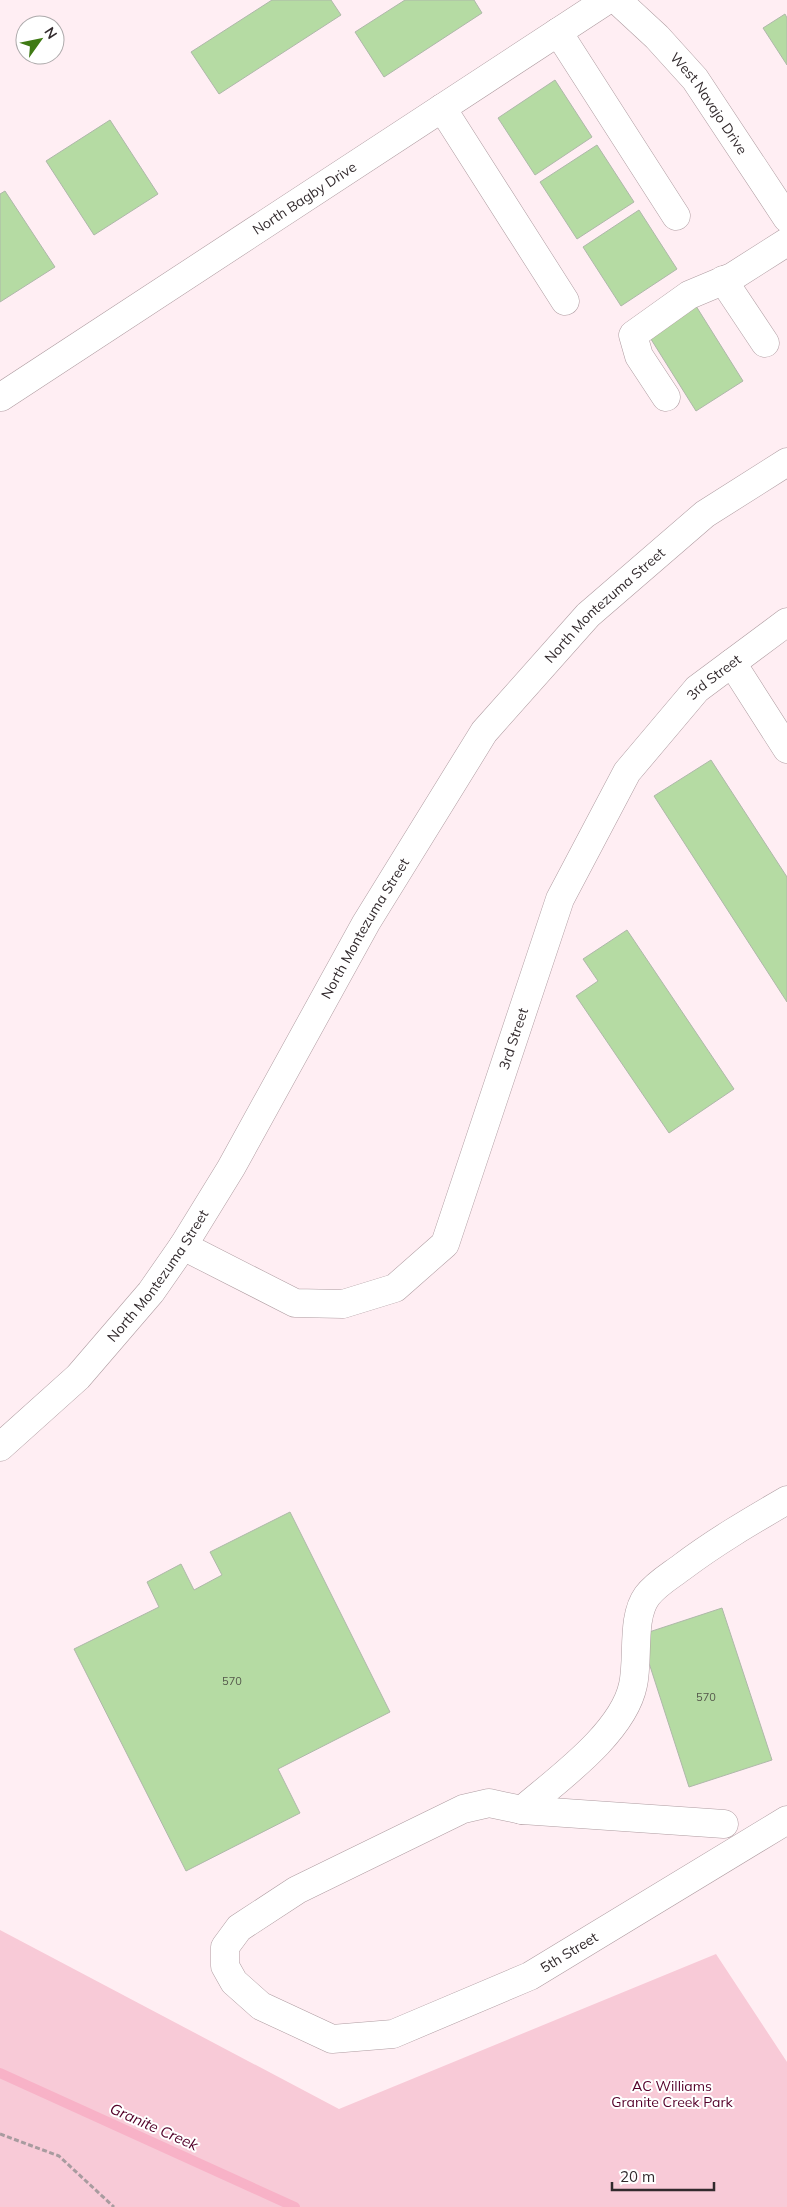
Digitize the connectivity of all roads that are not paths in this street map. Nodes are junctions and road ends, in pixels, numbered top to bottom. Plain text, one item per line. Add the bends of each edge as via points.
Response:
1 (607, 0) edge
2 (617, 0) edge
3 (558, 32) junction
4 (442, 108) junction
5 (676, 216) dead end
6 (787, 218) edge
7 (787, 242) edge
8 (723, 280) junction
9 (565, 301) dead end
10 (765, 343) dead end
11 (1, 396) edge
12 (666, 397) dead end
13 (787, 462) edge
14 (787, 622) edge
15 (732, 662) junction
16 (787, 749) edge
17 (183, 1246) junction
18 (0, 1448) edge
19 (787, 1500) edge
20 (522, 1810) junction
21 (787, 1820) edge
22 (724, 1824) dead end

1 - 3 street, North Bagby Drive
2 - 6 street, West Navajo Drive via 695,79
3 - 4 street, North Bagby Drive
3 - 5 street
4 - 9 street
4 - 11 street, North Bagby Drive
7 - 8 street
8 - 10 street
8 - 12 street via 689,295 633,335 639,356
13 - 17 street, North Montezuma Street via 705,514 588,615 484,732 366,923 231,1168
14 - 15 street, 3rd Street
15 - 16 street
15 - 17 street, 3rd Street via 697,689 627,772 560,899 445,1244 395,1288 343,1304 295,1303
17 - 18 street, North Montezuma Street via 151,1292 78,1377
19 - 20 street via 716,1542 656,1586 646,1598 638,1619 636,1667 627,1702 592,1749
20 - 21 street, 5th Street via 489,1803 463,1809 297,1890 239,1928 225,1947 225,1966 234,1982 261,2006 332,2039 393,2034 530,1976
20 - 22 street

